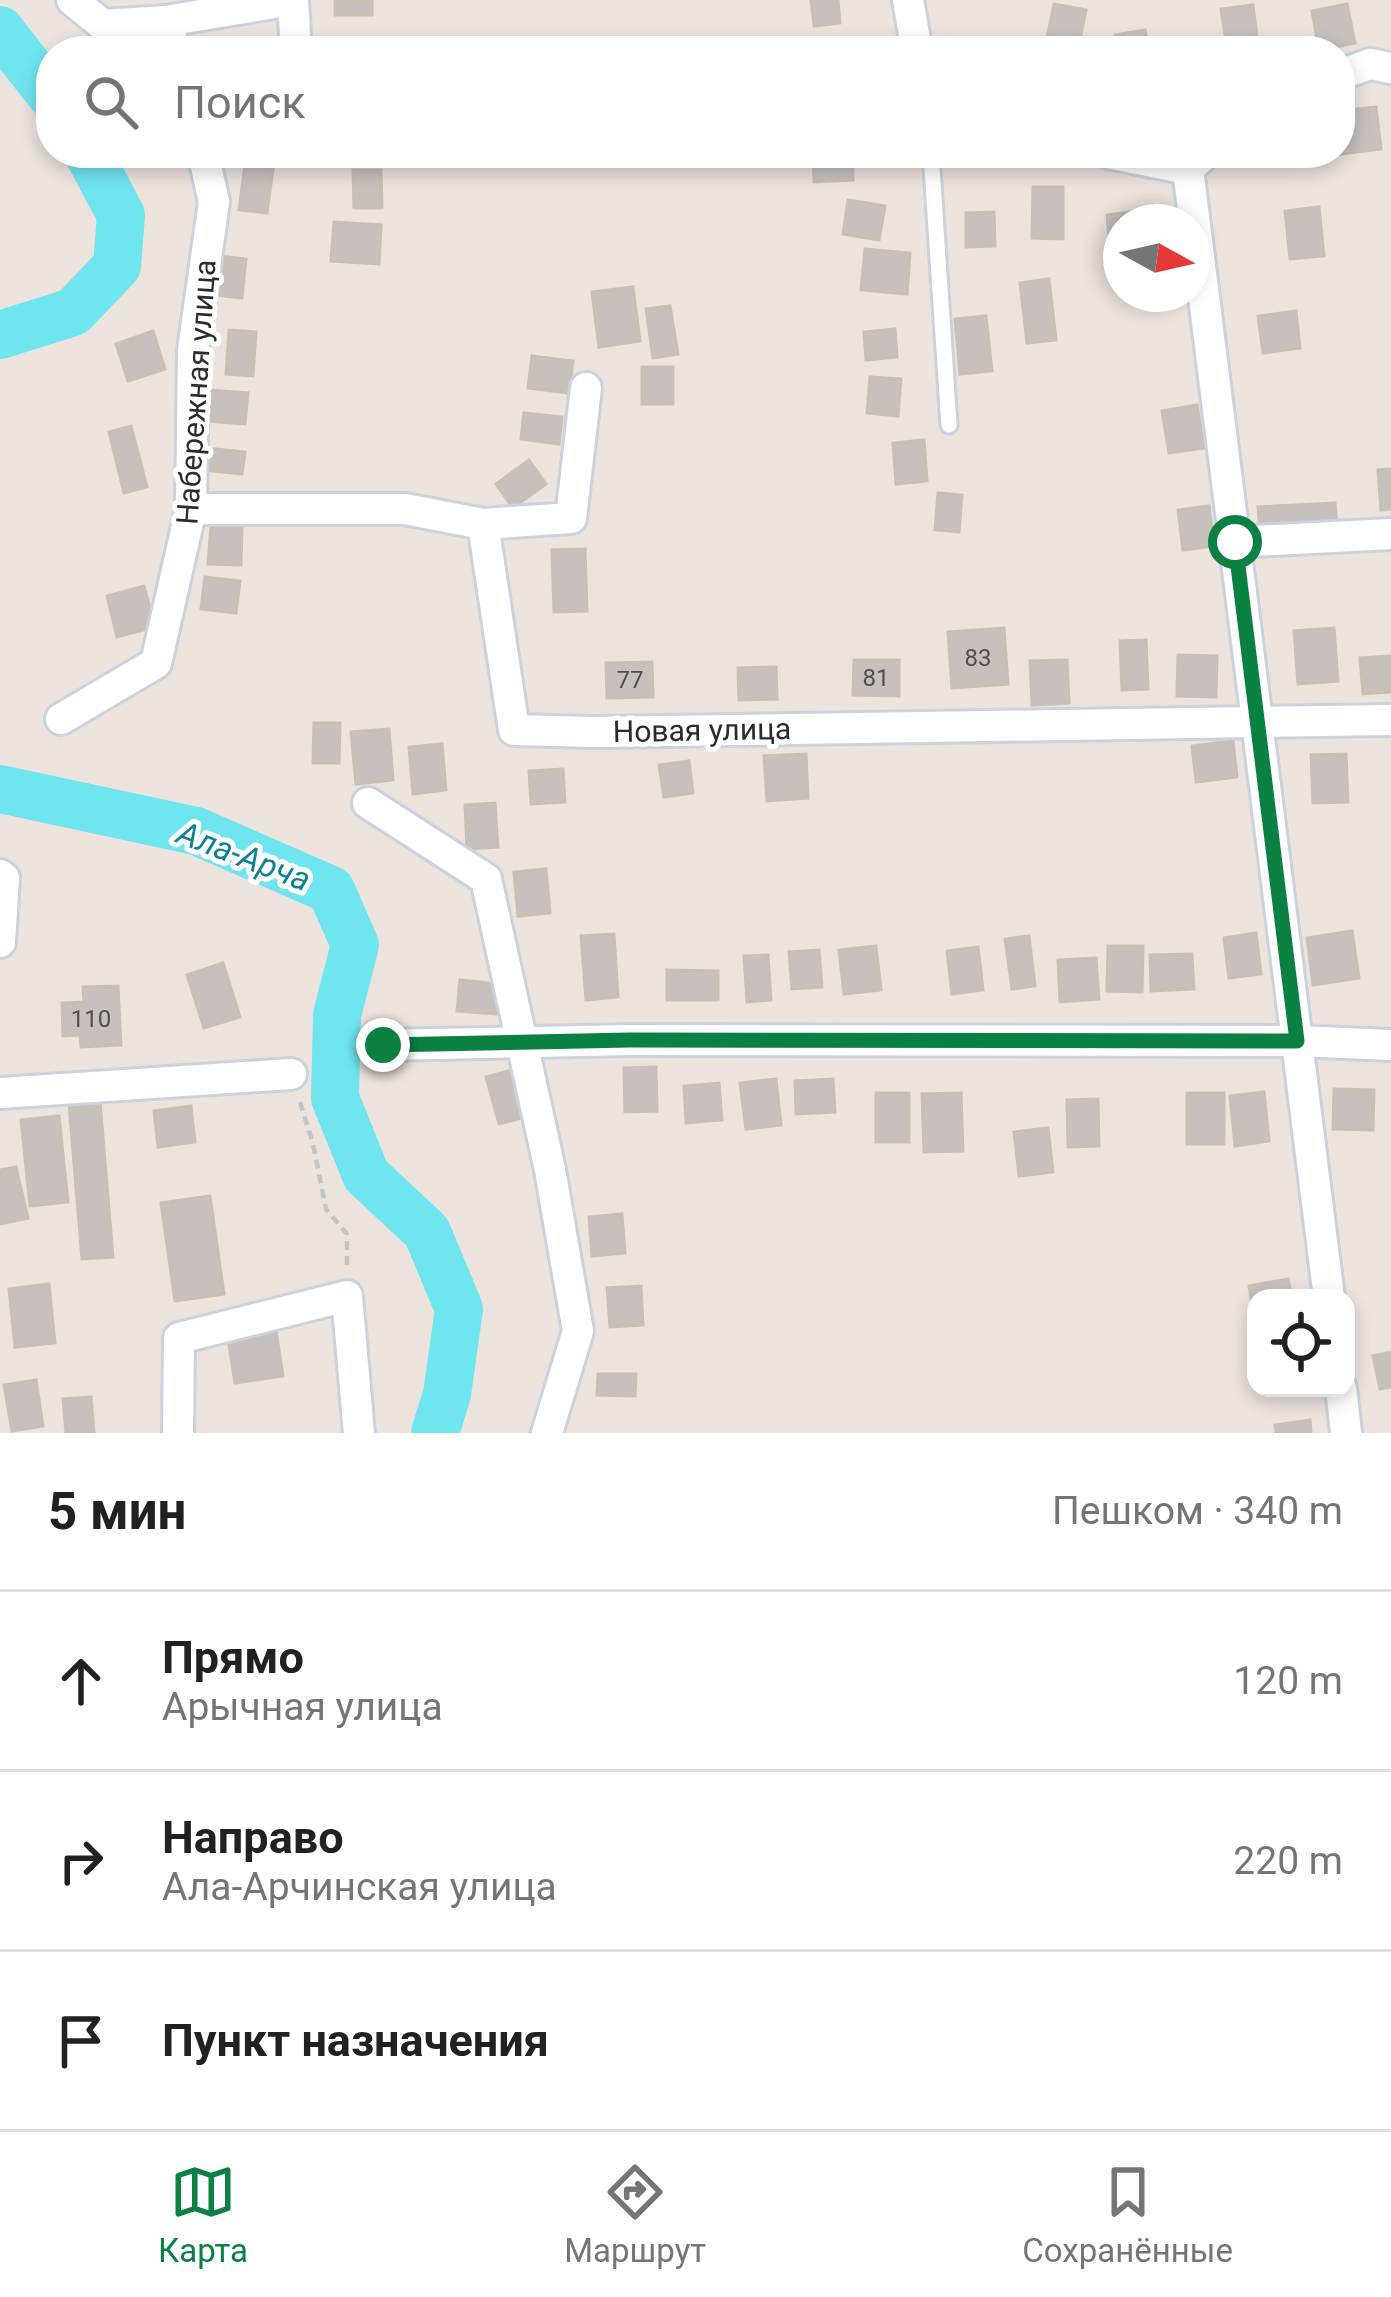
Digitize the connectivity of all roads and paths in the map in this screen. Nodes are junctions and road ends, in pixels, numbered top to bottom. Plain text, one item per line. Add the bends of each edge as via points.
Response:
1 (72, 0) edge
2 (292, 0) edge
3 (908, 0) edge
4 (170, 36) edge
5 (295, 36) edge
6 (914, 36) edge
7 (1391, 68) edge
8 (1355, 70) edge
9 (206, 168) edge
10 (933, 168) edge
11 (1198, 168) edge
12 (586, 388) dead end
13 (949, 425) dead end
14 (191, 509) junction
15 (483, 524) junction
16 (1391, 534) edge
17 (1235, 542) junction
18 (62, 718) dead end
19 (1257, 719) junction
20 (1391, 720) edge
21 (368, 803) dead end
22 (0, 874) edge
23 (0, 942) edge
24 (1297, 1041) junction
25 (521, 1042) junction
26 (383, 1045) dead end
27 (1391, 1045) edge
28 (291, 1074) joint
29 (0, 1093) edge
30 (1329, 1289) edge
31 (348, 1307) junction
32 (1342, 1397) edge
33 (178, 1433) edge
34 (359, 1433) edge
35 (547, 1433) edge
36 (1346, 1433) edge

1 - 4 street via 103,25
2 - 4 street
2 - 5 street
3 - 6 street
7 - 8 street
9 - 14 street, Набережная улица via 214,202 193,350
10 - 13 lane
11 - 17 street
12 - 15 street via 571,518
14 - 15 street via 405,509
14 - 18 street, Набережная улица via 156,663
15 - 19 street, Новая улица via 514,730
16 - 17 street
17 - 19 street
19 - 20 street, Новая улица
19 - 24 street
21 - 25 street via 486,879
22 - 23 street
24 - 25 street
24 - 27 street
24 - 30 street
25 - 26 street
25 - 35 street via 578,1331
28 - 29 street
28 - 31 path via 326,1209 346,1234
31 - 33 street via 347,1296 179,1338
31 - 34 street
32 - 36 street

